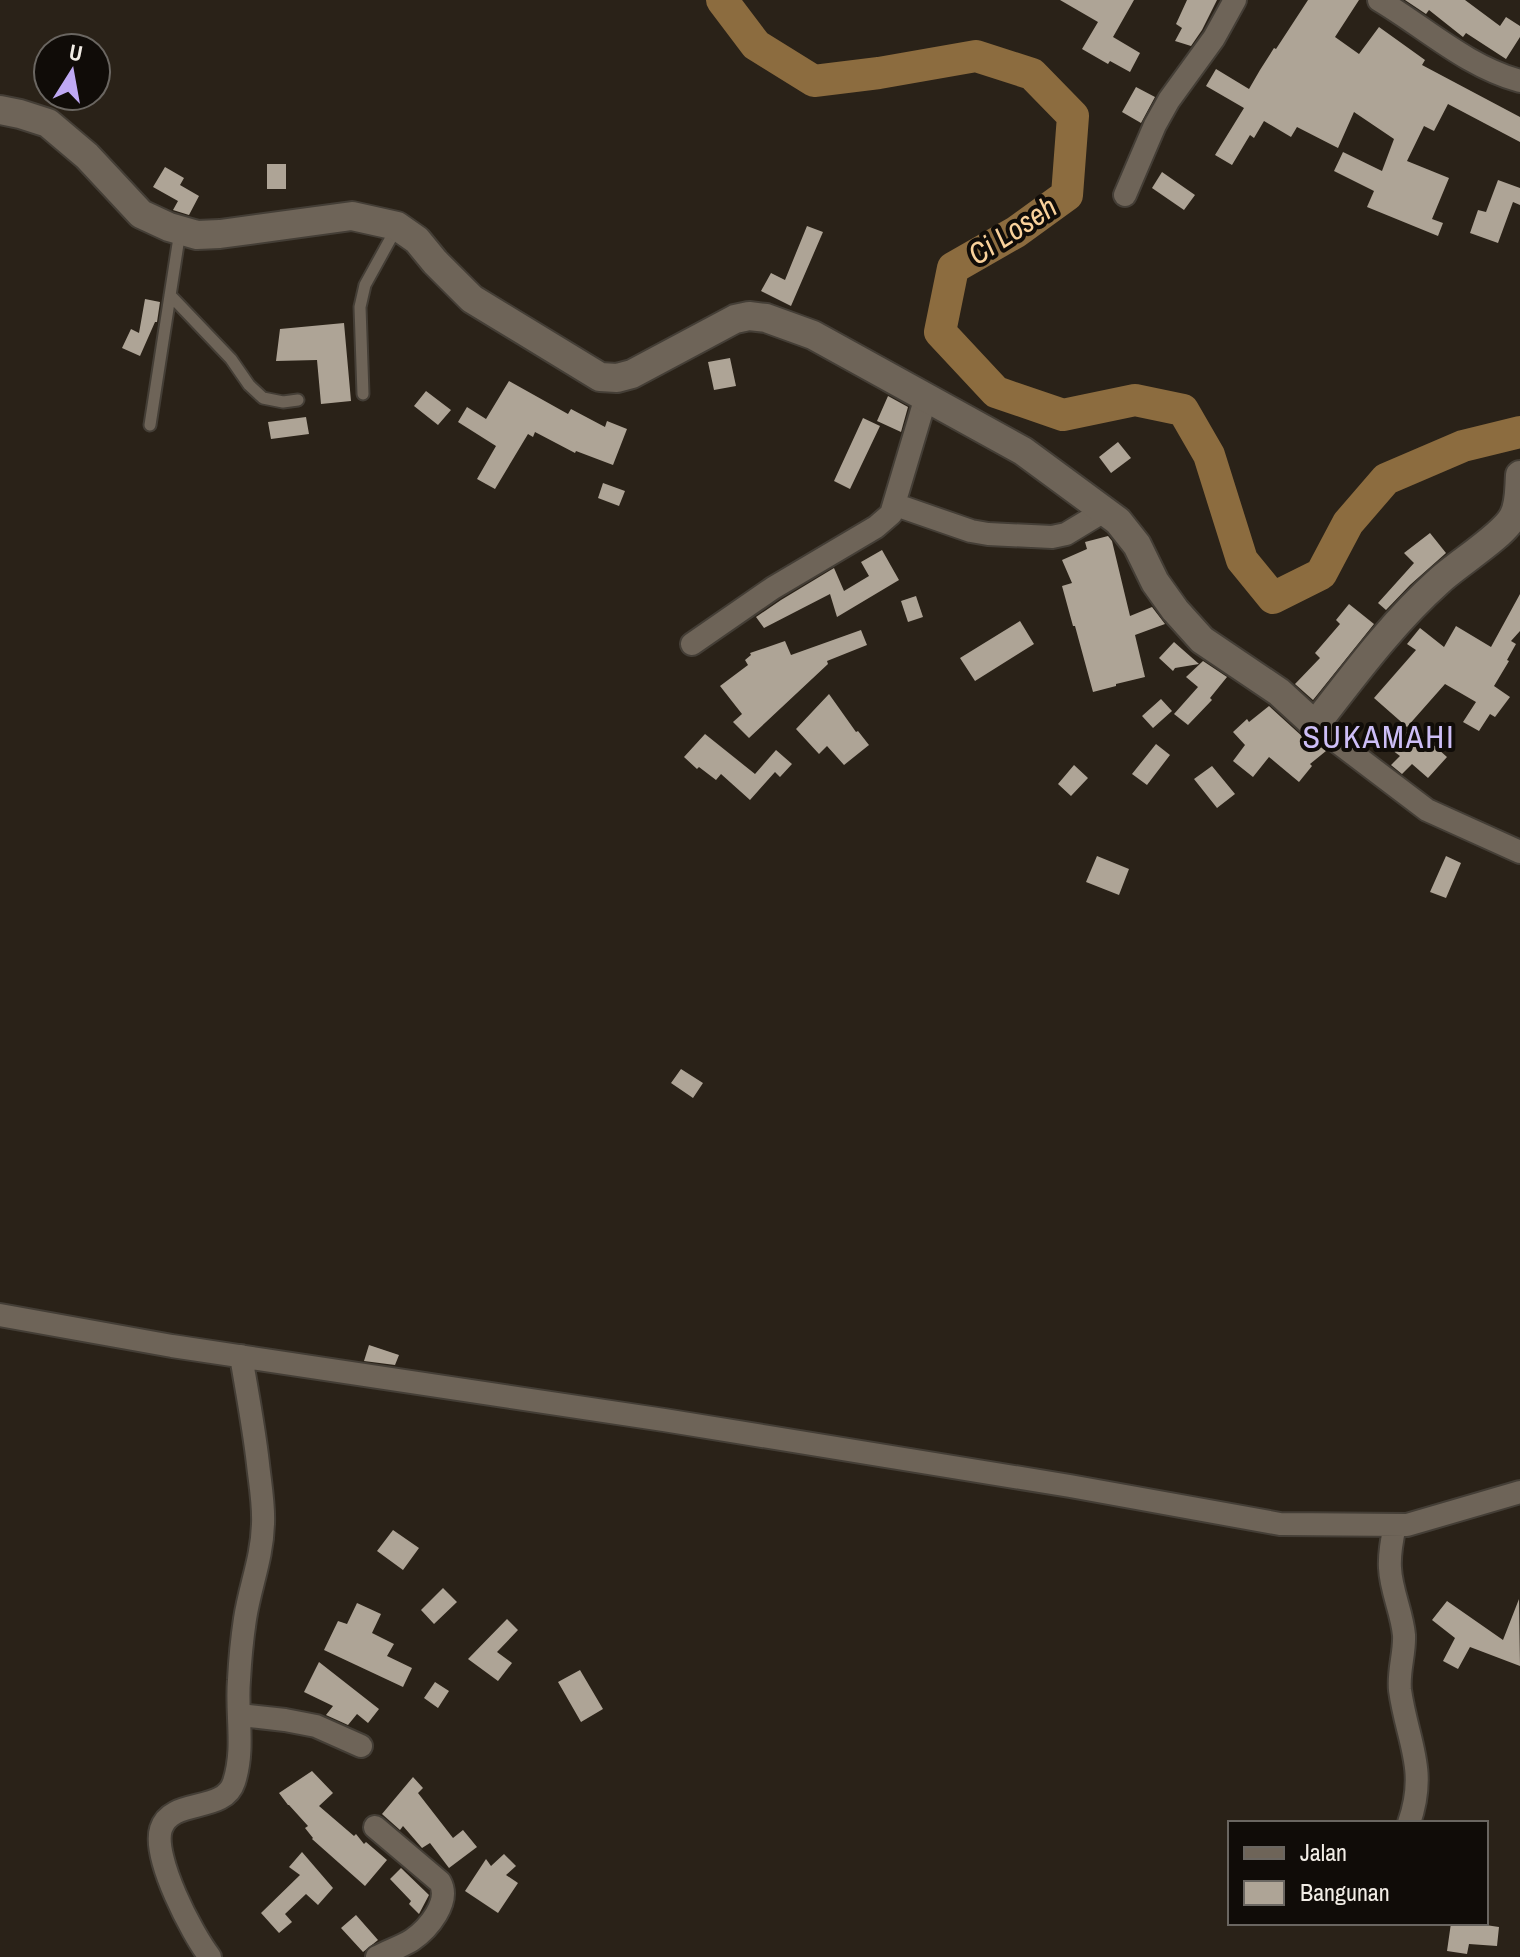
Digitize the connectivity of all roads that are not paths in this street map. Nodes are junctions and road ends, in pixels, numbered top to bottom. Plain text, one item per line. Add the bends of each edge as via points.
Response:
1 (1235, 0) edge
2 (1379, 0) edge
3 (1520, 81) edge
4 (0, 110) edge
5 (1125, 195) dead end
6 (397, 226) junction
7 (180, 230) junction
8 (170, 295) junction
9 (363, 394) dead end
10 (926, 397) junction
11 (298, 400) dead end
12 (150, 425) dead end
13 (1520, 475) edge
14 (896, 505) junction
15 (1104, 511) junction
16 (692, 644) dead end
17 (1315, 725) junction
18 (1520, 852) edge
19 (0, 1315) edge
20 (241, 1356) junction
21 (1520, 1492) edge
22 (1395, 1525) junction
23 (240, 1715) junction
24 (361, 1746) dead end
25 (1410, 1821) edge
26 (375, 1827) dead end
27 (210, 1957) edge
28 (377, 1957) edge

1 - 5 street via 1169,100
2 - 3 street via 1465,58
4 - 7 street via 48,123 141,214
6 - 7 street via 352,216 220,234
6 - 9 lane via 362,295
6 - 10 street via 472,299 600,377 632,374 749,316 813,335
7 - 8 lane
8 - 11 lane via 263,398
8 - 12 lane
10 - 14 street
10 - 15 street via 1023,451
13 - 17 street via 1519,499 1504,529 1439,581 1381,642
14 - 15 street via 971,531 1052,537
14 - 16 street via 876,527
15 - 17 street via 1137,545 1162,591 1202,640 1279,692
17 - 18 street via 1427,810
19 - 20 street
20 - 22 street via 1280,1524
20 - 23 street via 263,1521 244,1630
21 - 22 street
22 - 25 street via 1390,1570 1403,1624 1400,1688 1418,1771
23 - 24 street via 316,1726
23 - 27 street via 236,1769 228,1793 176,1812 161,1828 167,1872
26 - 28 street via 440,1882 444,1894 437,1914 420,1934

